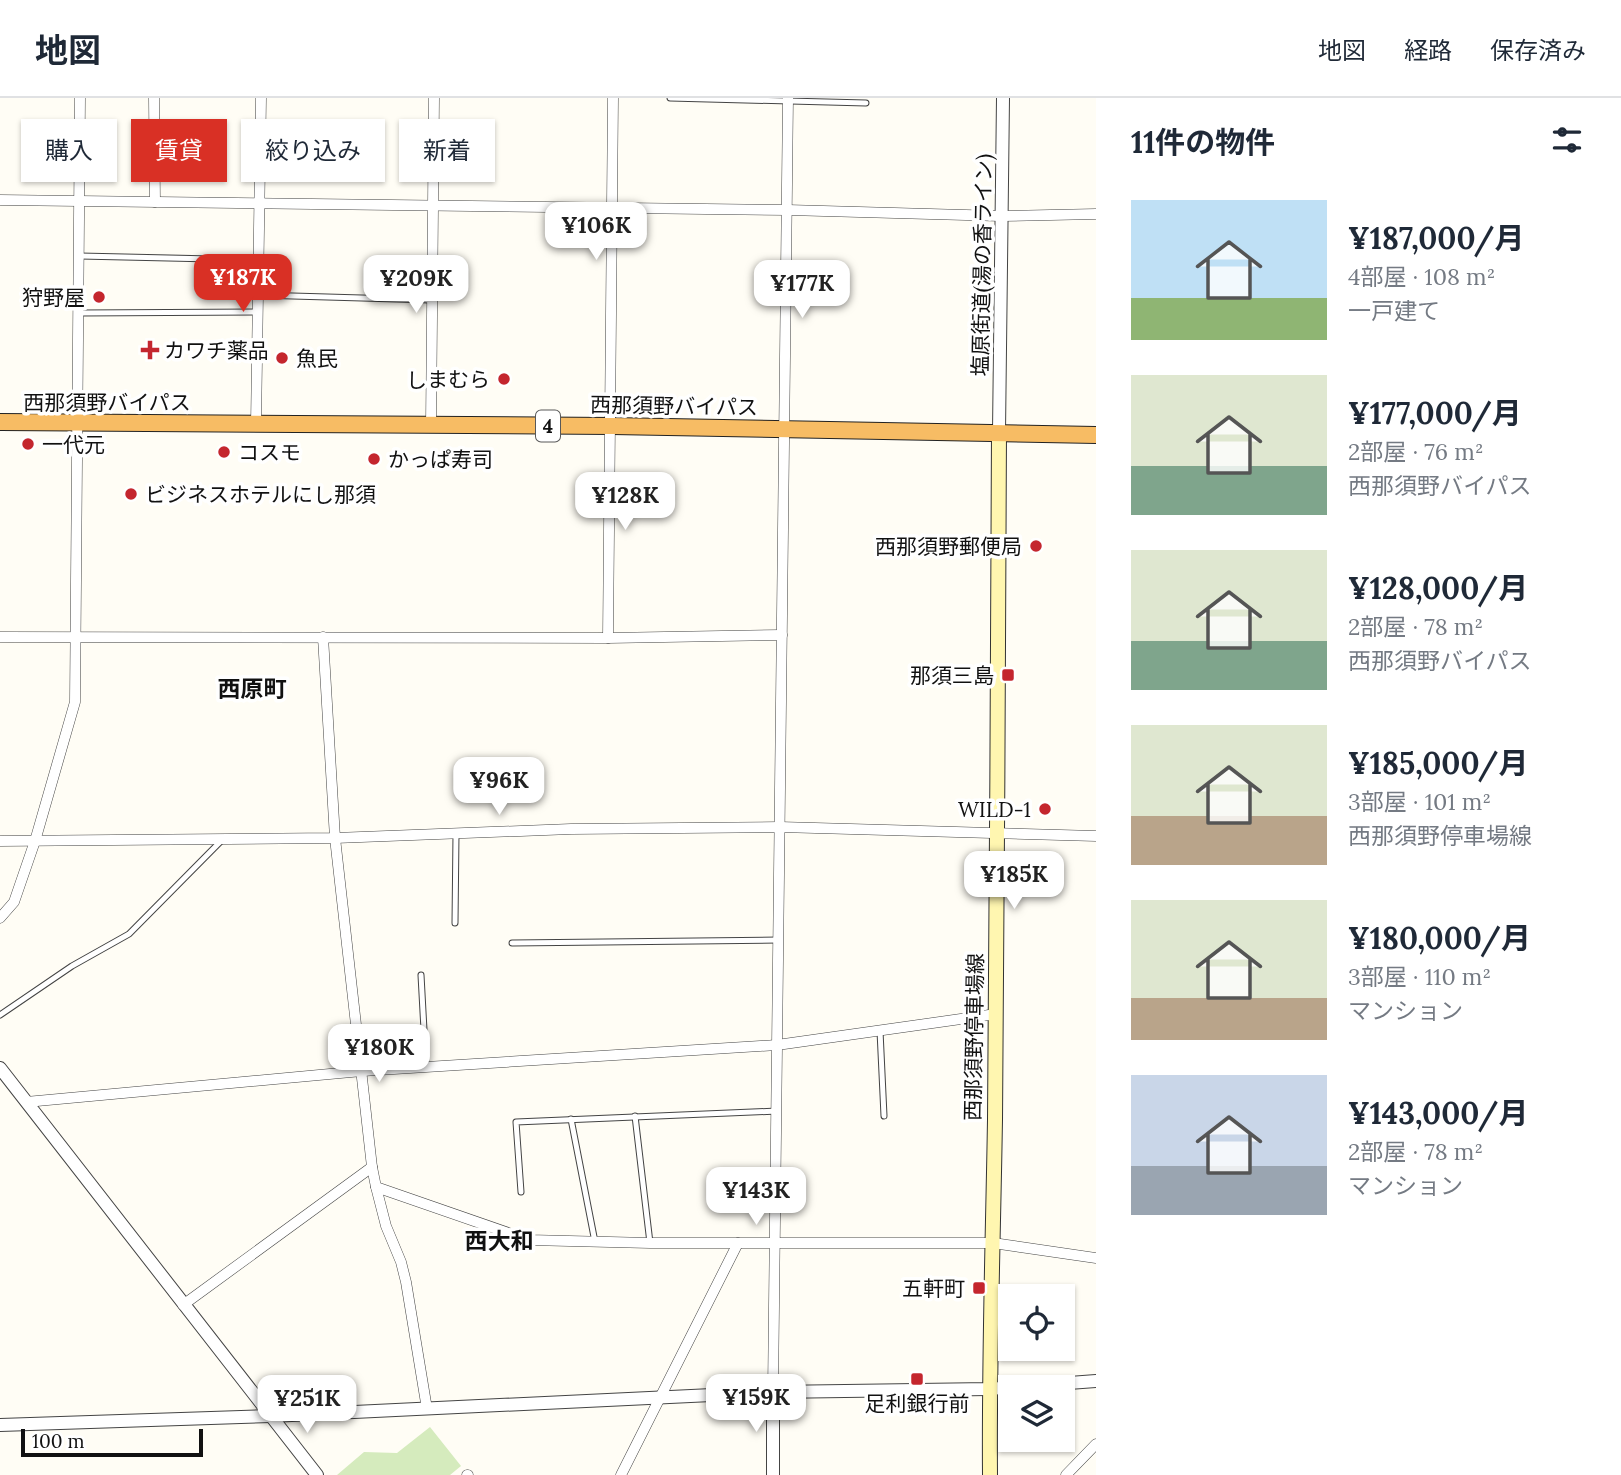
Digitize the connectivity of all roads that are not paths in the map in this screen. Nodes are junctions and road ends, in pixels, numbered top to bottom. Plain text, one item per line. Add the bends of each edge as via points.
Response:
1 (80, 98) edge
2 (154, 98) edge
3 (261, 98) edge
4 (434, 98) edge
5 (613, 98) edge
6 (670, 98) edge
7 (1003, 98) edge
8 (788, 99) edge
9 (866, 103) dead end
10 (0, 200) edge
11 (80, 201) junction
12 (155, 202) junction
13 (260, 204) junction
14 (432, 205) junction
15 (612, 209) junction
16 (788, 210) junction
17 (1096, 214) edge
18 (1001, 216) junction
19 (80, 256) junction
20 (259, 260) junction
21 (258, 295) junction
22 (431, 300) junction
23 (258, 312) junction
24 (79, 313) junction
25 (0, 422) edge
26 (79, 423) junction
27 (256, 424) junction
28 (431, 426) junction
29 (612, 426) junction
30 (786, 429) junction
31 (999, 432) junction
32 (1096, 435) edge
33 (782, 635) junction
34 (76, 636) junction
35 (0, 637) edge
36 (323, 637) junction
37 (608, 638) junction
38 (780, 827) junction
39 (997, 833) junction
40 (456, 834) junction
41 (1096, 836) edge
42 (335, 838) junction
43 (223, 839) junction
44 (0, 841) edge
45 (35, 841) junction
46 (0, 918) edge
47 (455, 923) dead end
48 (778, 940) junction
49 (512, 943) dead end
50 (421, 975) dead end
51 (996, 1014) junction
52 (0, 1015) edge
53 (880, 1031) junction
54 (777, 1045) junction
55 (0, 1068) edge
56 (426, 1068) junction
57 (362, 1071) junction
58 (26, 1102) junction
59 (777, 1111) junction
60 (635, 1116) junction
61 (884, 1116) dead end
62 (571, 1119) junction
63 (372, 1167) junction
64 (376, 1187) junction
65 (521, 1192) dead end
66 (595, 1242) junction
67 (775, 1242) junction
68 (650, 1243) junction
69 (738, 1243) junction
70 (993, 1243) junction
71 (1096, 1258) edge
72 (183, 1305) junction
73 (1096, 1381) edge
74 (989, 1389) junction
75 (773, 1392) junction
76 (658, 1398) junction
77 (427, 1409) junction
78 (271, 1416) junction
79 (0, 1425) edge
80 (1096, 1444) edge
81 (623, 1473) edge
82 (317, 1475) edge
83 (773, 1475) edge
84 (990, 1475) edge
85 (1066, 1475) edge

1 - 11 street
2 - 12 street
3 - 13 street
4 - 14 street
5 - 15 street
6 - 8 lane
7 - 18 street, 塩原街道(湯の香ライン)
8 - 9 lane
8 - 16 street
10 - 11 street
11 - 12 street
11 - 19 street
12 - 13 street
13 - 14 street
13 - 20 street
14 - 15 street
14 - 22 street
15 - 16 street
15 - 29 street
16 - 18 street
16 - 30 street
17 - 18 street
18 - 31 street, 塩原街道(湯の香ライン)
19 - 20 lane
19 - 24 street
20 - 21 street
21 - 22 lane
21 - 23 street
22 - 28 street
23 - 24 lane
23 - 27 street
24 - 26 street
25 - 26 highway, 西那須野バイパス / 4
26 - 27 highway, 西那須野バイパス / 4
26 - 34 street
27 - 28 highway, 西那須野バイパス / 4
28 - 29 highway, 西那須野バイパス / 4
29 - 30 highway, 西那須野バイパス / 4
29 - 37 street
30 - 31 highway, 西那須野バイパス / 4
30 - 33 street
31 - 32 highway, 西那須野バイパス / 4
31 - 39 main road, 西那須野停車場線
33 - 37 street
33 - 38 street
34 - 35 street
34 - 36 street
34 - 45 street via 75,702
36 - 37 street
36 - 42 street
38 - 39 street
38 - 40 street
38 - 48 street
39 - 41 street
39 - 51 main road, 西那須野停車場線
40 - 42 street
40 - 47 lane
42 - 43 street
42 - 57 street
43 - 45 street
43 - 52 lane via 129,934
44 - 45 street
45 - 46 street via 13,902
48 - 49 lane
48 - 54 street
50 - 56 lane
51 - 53 street
51 - 70 main road, 西那須野停車場線
53 - 54 street
53 - 61 lane
54 - 56 street
54 - 59 street
55 - 58 street
56 - 57 street
57 - 58 street
57 - 63 street
58 - 72 street
59 - 60 lane
59 - 67 street
60 - 62 lane
60 - 68 lane
62 - 65 lane via 516,1122
62 - 66 lane
63 - 64 street
63 - 72 street
64 - 66 street via 520,1238
64 - 77 street via 406,1282
66 - 68 street
67 - 69 street
67 - 70 street
67 - 75 street
68 - 69 street
69 - 76 street
70 - 71 street
70 - 74 main road, 西那須野停車場線
72 - 78 street
73 - 74 street
74 - 75 street
74 - 84 main road, 西那須野停車場線
75 - 76 street
75 - 83 street
76 - 77 street
76 - 81 street
77 - 78 street
78 - 79 street
78 - 82 street
80 - 85 street

